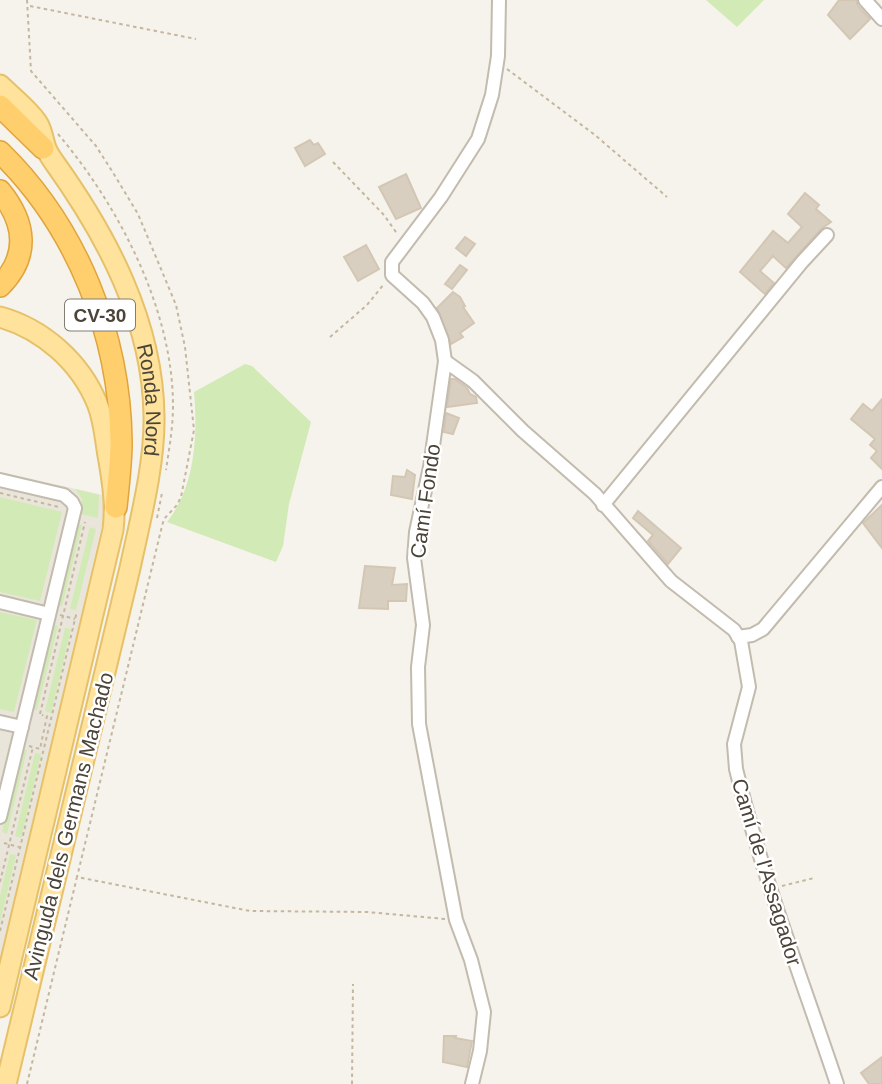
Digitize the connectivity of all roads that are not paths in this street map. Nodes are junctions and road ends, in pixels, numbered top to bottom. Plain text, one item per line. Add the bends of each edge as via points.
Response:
1 (499, 0) edge
2 (865, 0) edge
3 (882, 19) edge
4 (0, 85) edge
5 (0, 106) edge
6 (43, 148) junction
7 (0, 152) edge
8 (0, 191) edge
9 (827, 235) dead end
10 (0, 286) edge
11 (0, 317) edge
12 (444, 360) junction
13 (0, 480) edge
14 (882, 487) edge
15 (603, 505) junction
16 (116, 507) junction
17 (130, 568) joint
18 (0, 602) edge
19 (54, 614) junction
20 (738, 637) junction
21 (0, 722) edge
22 (22, 727) junction
23 (0, 817) edge
24 (4, 971) edge
25 (0, 1007) edge
26 (6, 1084) edge
27 (472, 1084) edge
28 (837, 1084) edge

1 - 12 street, Camí Fondo via 497,63 478,139 392,262 392,275 433,317
2 - 3 street
4 - 6 main road via 40,126
5 - 6 highway, Ronda Nord
6 - 17 main road, Ronda Nord via 114,257 136,313 147,358 154,418 145,500
7 - 16 highway, Ronda Nord / CV-30 via 62,230 98,309 118,394 121,443
8 - 10 highway via 10,203 22,238 20,260
9 - 15 street
11 - 16 main road, Avinguda dels Germans Machado via 44,337 88,385 105,429
12 - 15 street via 473,381
12 - 27 street, Camí Fondo via 414,558 423,625 419,724 456,920 484,1012
13 - 19 street via 64,495 75,508
14 - 20 street via 763,629
15 - 20 street via 671,581
16 - 24 main road, Avinguda dels Germans Machado
17 - 26 main road, Avinguda dels Germans Machado
18 - 19 street
19 - 22 street
20 - 28 street, Camí de l'Assagador via 749,687 734,744 736,769 789,951
21 - 22 street
22 - 23 street
24 - 25 main road, Avinguda dels Germans Machado

